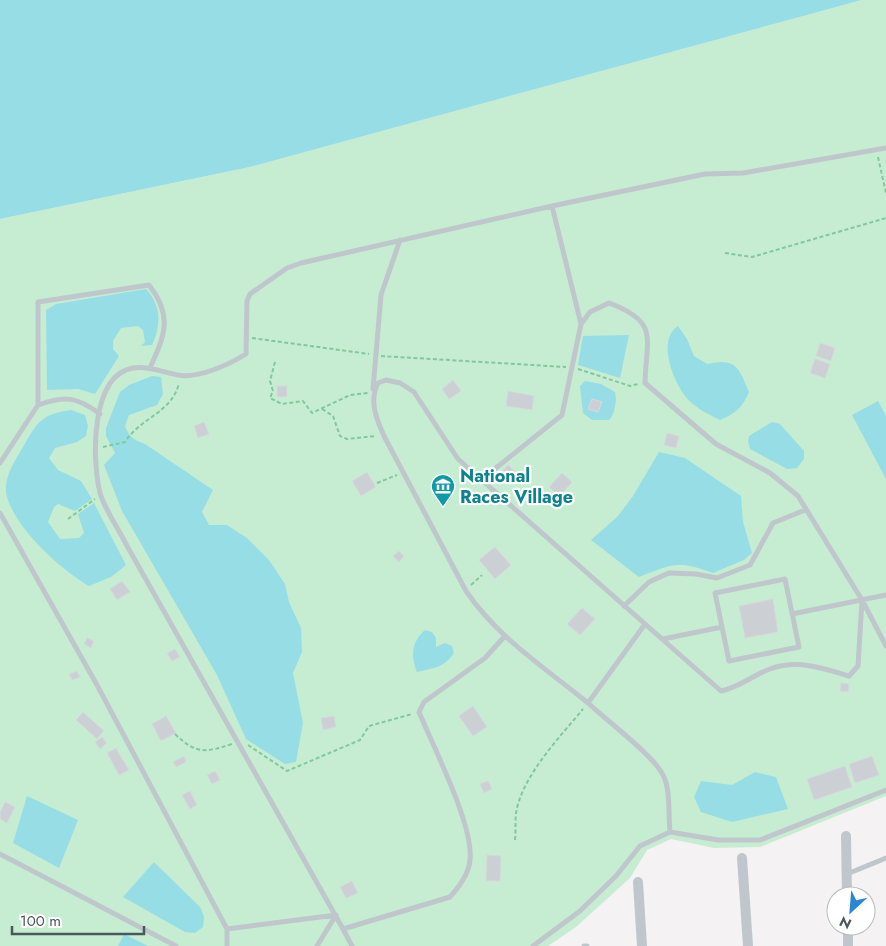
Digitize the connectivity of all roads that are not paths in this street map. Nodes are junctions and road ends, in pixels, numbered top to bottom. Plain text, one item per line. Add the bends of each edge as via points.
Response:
1 (886, 148) edge
2 (552, 206) junction
3 (400, 240) junction
4 (580, 324) junction
5 (150, 368) junction
6 (373, 392) junction
7 (38, 405) junction
8 (100, 414) junction
9 (0, 463) edge
10 (481, 480) junction
11 (806, 510) junction
12 (0, 513) edge
13 (886, 595) edge
14 (862, 600) junction
15 (624, 606) junction
16 (792, 614) junction
17 (645, 624) junction
18 (722, 627) junction
19 (504, 637) junction
20 (662, 639) junction
21 (886, 646) edge
22 (588, 703) junction
23 (886, 790) edge
24 (670, 832) junction
25 (846, 836) dead end
26 (0, 854) edge
27 (742, 858) dead end
28 (886, 858) edge
29 (847, 875) junction
30 (638, 882) dead end
31 (847, 886) edge
32 (336, 915) junction
33 (344, 928) junction
34 (227, 929) junction
35 (176, 946) edge
36 (227, 946) edge
37 (317, 946) edge
38 (352, 946) edge
39 (533, 946) edge
40 (642, 946) edge
41 (748, 946) edge

1 - 2 lane via 743,173 705,174
2 - 3 lane
2 - 4 lane
3 - 5 lane via 301,262 286,268 250,294 247,301 246,354 236,361 180,376
3 - 6 lane via 381,295
4 - 10 lane via 562,415
4 - 11 lane via 590,312 609,304 627,310 643,321 649,340 645,383 716,444 770,473 798,496
5 - 7 lane via 164,328 164,309 149,285 38,302
5 - 8 lane via 132,368 120,373 107,386
6 - 10 lane via 378,383 386,380 400,383 414,392 458,459
6 - 19 lane via 374,409 384,436 466,591
7 - 8 lane via 65,399 82,400
7 - 9 lane
8 - 32 lane via 94,461 101,495
10 - 15 lane
11 - 14 lane
11 - 15 lane via 773,523 750,565 717,578 669,573 650,582
12 - 34 lane via 97,685
13 - 14 lane
14 - 16 lane
14 - 20 lane via 858,666 849,676 806,663 771,668 735,688 721,691
14 - 21 lane
15 - 17 lane
16 - 18 lane via 799,647 729,661
16 - 18 lane via 785,579 715,593
17 - 20 lane
17 - 22 lane
18 - 20 lane
19 - 22 lane
19 - 33 lane via 485,658 424,702 419,712 468,830 470,861 461,884 450,897
22 - 24 lane via 651,759 663,774
23 - 24 lane via 760,840 718,840
24 - 39 lane via 640,846 616,876 580,911
25 - 29 street
26 - 35 lane
27 - 41 street
28 - 29 lane
29 - 31 street
30 - 40 street
32 - 33 lane
32 - 34 lane
32 - 37 lane
33 - 38 lane
34 - 36 lane

